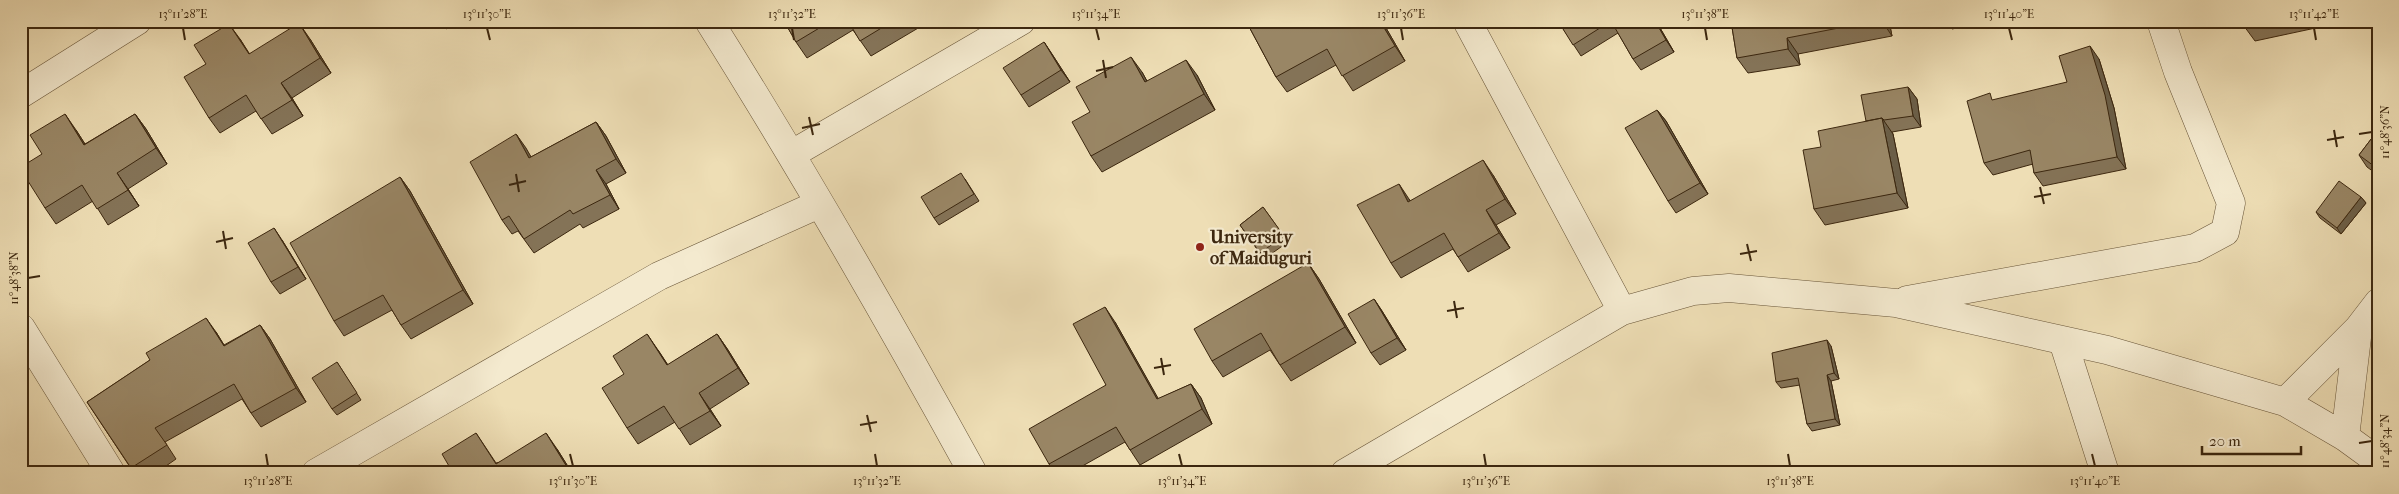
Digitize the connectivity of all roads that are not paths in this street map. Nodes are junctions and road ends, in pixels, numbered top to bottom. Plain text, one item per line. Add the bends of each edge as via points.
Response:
1 (137, 21) edge
2 (709, 21) edge
3 (1021, 21) edge
4 (1466, 21) edge
5 (2162, 21) edge
6 (21, 94) edge
7 (792, 154) junction
8 (819, 204) junction
9 (1896, 303) junction
10 (2378, 303) edge
11 (1622, 311) junction
12 (21, 328) edge
13 (2358, 328) junction
14 (2062, 341) junction
15 (2285, 402) junction
16 (2345, 437) junction
17 (2378, 461) edge
18 (112, 473) edge
19 (316, 473) edge
20 (973, 473) edge
21 (1345, 473) edge
22 (2104, 473) edge

1 - 6 street
2 - 7 street
3 - 7 street
4 - 11 street
5 - 9 street via 2178,72 2231,203 2225,232 2195,248
7 - 8 street
8 - 19 street via 659,276
8 - 20 street via 892,326
9 - 11 street via 1729,288 1693,291
9 - 14 street
10 - 13 street
11 - 21 street
12 - 18 street
13 - 15 street
13 - 16 street
14 - 15 street via 2107,350
14 - 22 street
15 - 16 street
16 - 17 street

